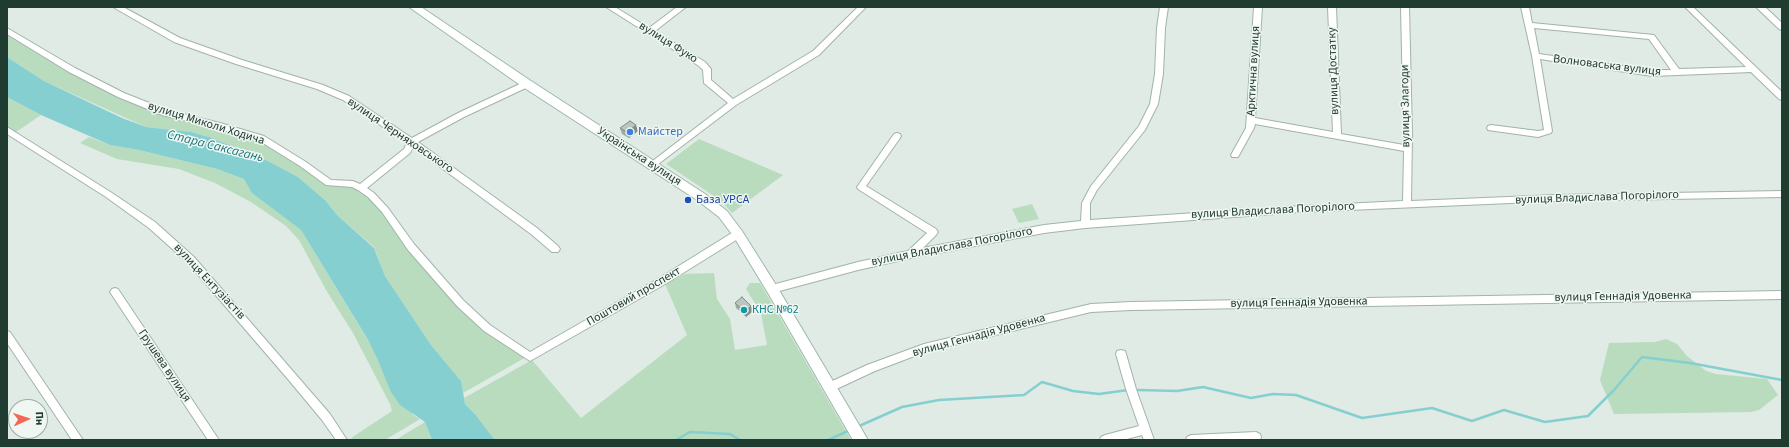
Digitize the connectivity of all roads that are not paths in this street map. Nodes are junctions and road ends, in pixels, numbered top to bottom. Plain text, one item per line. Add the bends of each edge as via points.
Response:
1 (118, 7) edge
2 (414, 7) edge
3 (610, 7) edge
4 (682, 7) edge
5 (862, 7) edge
6 (1164, 7) edge
7 (1258, 7) edge
8 (1332, 7) edge
9 (1405, 7) edge
10 (1525, 7) edge
11 (1689, 7) edge
12 (1760, 7) edge
13 (1529, 25) junction
14 (1782, 27) edge
15 (7, 31) edge
16 (650, 31) junction
17 (1536, 56) junction
18 (1754, 69) junction
19 (1678, 73) junction
20 (527, 84) junction
21 (1782, 97) edge
22 (734, 103) junction
23 (1251, 120) junction
24 (1491, 128) dead end
25 (7, 130) edge
26 (896, 136) dead end
27 (1337, 136) junction
28 (412, 142) junction
29 (1407, 149) junction
30 (1235, 155) dead end
31 (653, 165) junction
32 (361, 188) junction
33 (1782, 194) edge
34 (1407, 205) junction
35 (1085, 224) junction
36 (738, 234) junction
37 (555, 249) dead end
38 (912, 254) junction
39 (772, 289) junction
40 (115, 292) dead end
41 (1782, 295) edge
42 (7, 335) edge
43 (1121, 354) dead end
44 (530, 358) joint
45 (830, 387) junction
46 (1145, 429) junction
47 (1256, 437) dead end
48 (78, 440) edge
49 (214, 440) edge
50 (342, 440) edge
51 (861, 440) edge
52 (1105, 440) edge
53 (1149, 440) edge
54 (1191, 440) edge

1 - 28 street, вулиця Черняховського via 177,40 346,98
2 - 20 street, Українська вулиця
3 - 16 street, вулиця Фуко
4 - 16 street
5 - 22 street via 816,53
6 - 35 street via 1154,104 1142,128 1094,188 1086,203
7 - 23 street, Арктична вулиця
8 - 27 street, вулиця Достатку
9 - 29 street, вулиця Злагоди
10 - 13 street, Волноваська вулиця
11 - 18 street
12 - 14 street
13 - 17 street, Волноваська вулиця
13 - 19 street, Волноваська вулиця via 1651,36
15 - 32 street, вулиця Миколи Ходича via 72,70 121,95 165,113 261,138 329,183 353,184
16 - 22 street, вулиця Фуко via 702,64 707,69 710,84
17 - 19 street, Волноваська вулиця via 1652,73
17 - 24 street, Волноваська вулиця via 1548,131 1545,134 1538,134
18 - 19 street, Волноваська вулиця
18 - 21 street
20 - 28 street via 461,115
20 - 31 street, Українська вулиця
22 - 31 street
23 - 27 street
23 - 30 street, Арктична вулиця via 1250,128
25 - 50 street, вулиця Ентузіастів via 152,225 191,260 292,375
26 - 38 street via 861,187 933,232
27 - 29 street
28 - 32 street via 407,151
28 - 37 street, вулиця Черняховського
29 - 34 street, вулиця Злагоди
31 - 36 street, Українська вулиця via 712,205 723,214
32 - 44 street, вулиця Миколи Ходича via 385,210 411,247 460,303 487,328
33 - 34 street, вулиця Владислава Погорілого via 1557,198
34 - 35 street, вулиця Владислава Погорілого via 1302,209
35 - 38 street, вулиця Владислава Погорілого
36 - 39 street, Українська вулиця
36 - 44 street, Поштовий проспект
38 - 39 street, вулиця Владислава Погорілого
39 - 45 street, Українська вулиця
40 - 49 street, Грушева вулиця
41 - 45 street, вулиця Геннадія Удовенка via 1091,308 924,348
42 - 48 street
43 - 46 street
45 - 51 street, Українська вулиця
46 - 52 street
46 - 53 street
47 - 54 street

